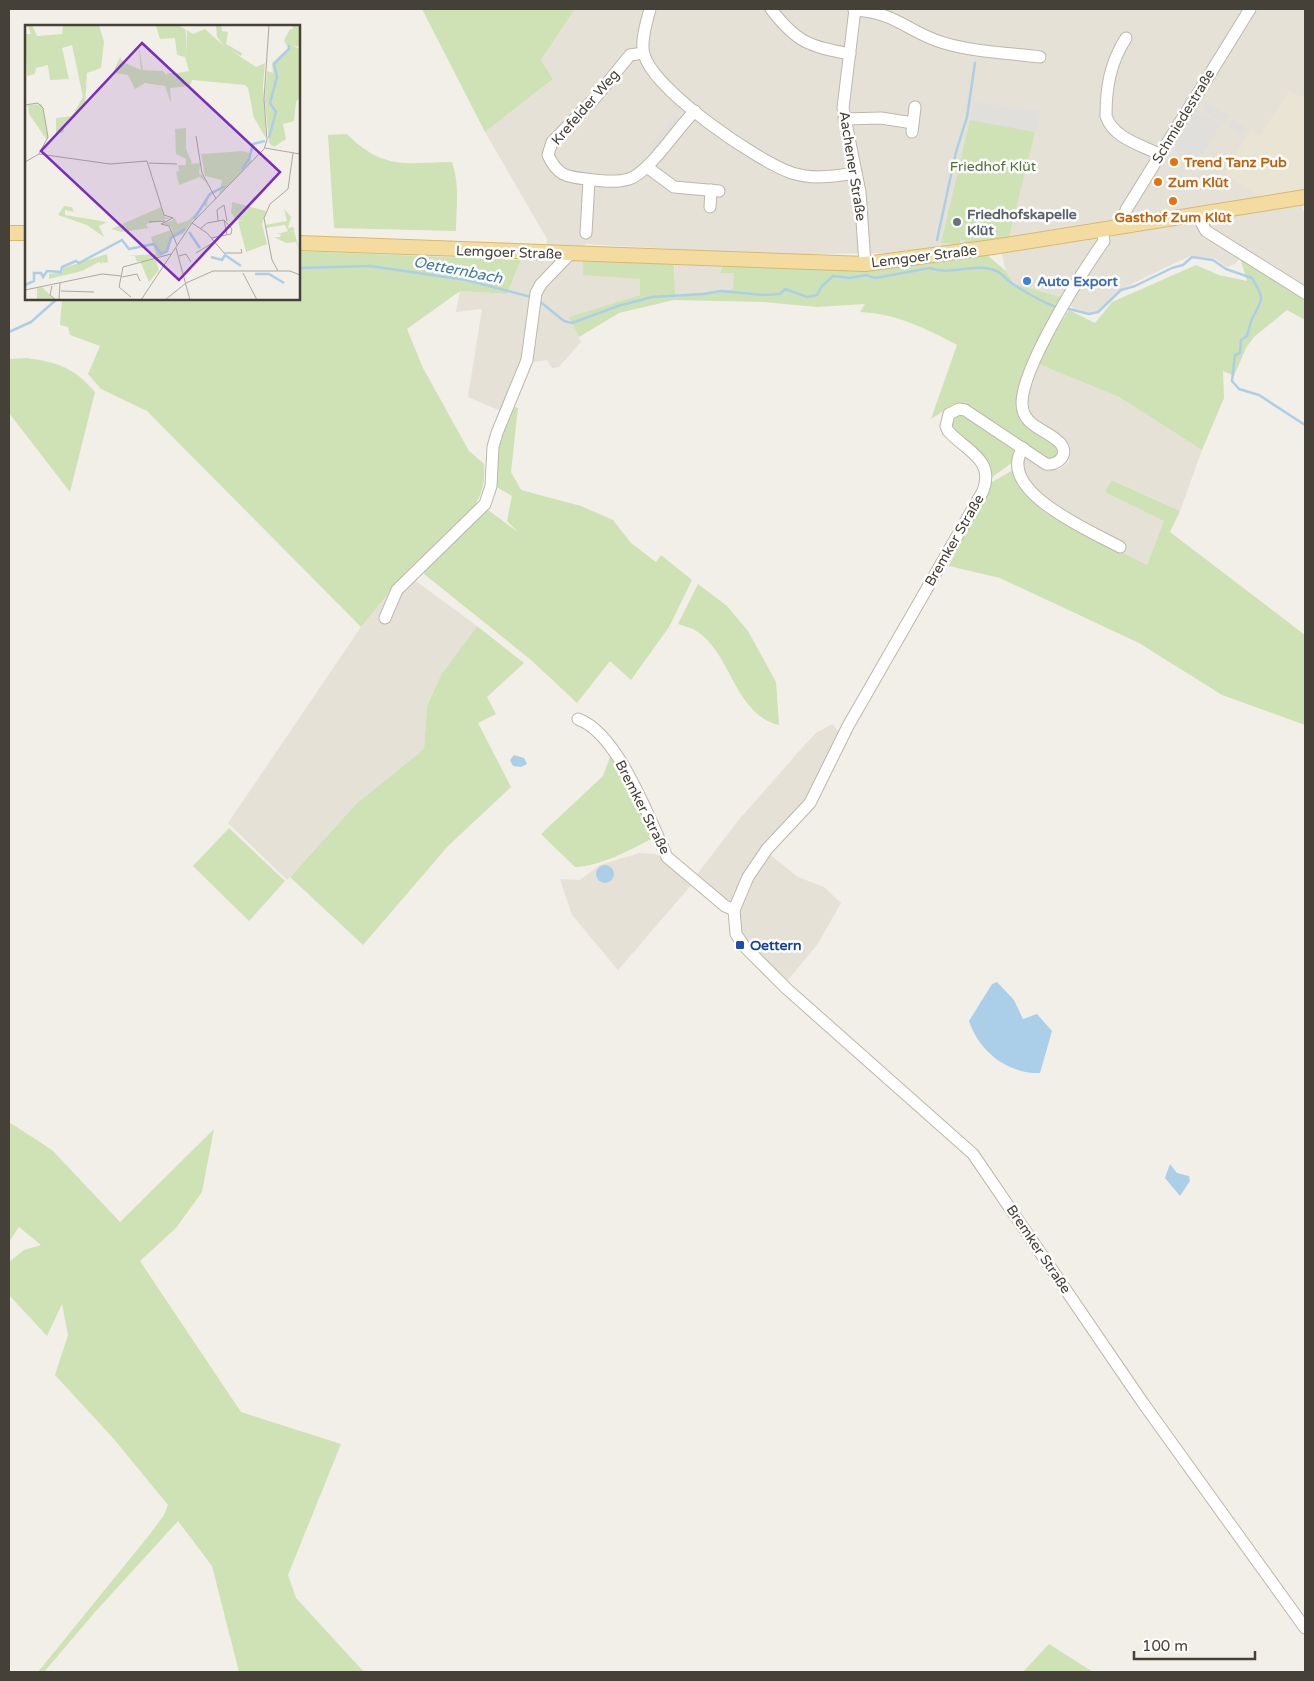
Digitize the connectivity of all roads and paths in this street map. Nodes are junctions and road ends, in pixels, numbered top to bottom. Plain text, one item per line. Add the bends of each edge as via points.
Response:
1 (650, 9) edge
2 (771, 9) edge
3 (1250, 9) edge
4 (855, 10) edge
5 (1126, 38) dead end
6 (643, 53) junction
7 (850, 54) junction
8 (1040, 58) dead end
9 (915, 107) dead end
10 (695, 111) junction
11 (844, 119) junction
12 (1160, 154) junction
13 (647, 167) junction
14 (856, 174) junction
15 (589, 180) junction
16 (1305, 197) edge
17 (710, 207) dead end
18 (1197, 215) junction
19 (1124, 227) junction
20 (1102, 230) junction
21 (9, 233) edge
22 (25, 233) edge
23 (586, 233) dead end
24 (300, 243) edge
25 (570, 254) junction
26 (864, 264) junction
27 (1305, 293) edge
28 (1023, 448) junction
29 (1120, 546) dead end
30 (386, 618) dead end
31 (578, 719) dead end
32 (734, 910) junction
33 (1305, 1628) edge

1 - 6 street
2 - 7 street via 786,29 808,44
3 - 12 street, Schmiedestraße
4 - 7 street, Aachener Straße
4 - 8 street via 882,13 945,44
5 - 12 street via 1110,72 1108,123 1118,133
6 - 10 street via 657,77
6 - 15 street, Krefelder Weg via 630,55 549,148 548,155 561,174
7 - 11 street, Aachener Straße
9 - 11 street via 913,128 881,118
10 - 13 street, Krefelder Weg
10 - 14 street via 760,158 792,173 819,178
11 - 14 street, Aachener Straße
12 - 19 street, Schmiedestraße via 1126,210
13 - 15 street, Krefelder Weg via 628,179
13 - 17 street via 674,187 715,191
14 - 26 street, Aachener Straße via 863,216
15 - 23 street
16 - 18 main road, Lemgoer Straße
18 - 19 main road, Lemgoer Straße
18 - 27 street via 1206,231
19 - 20 main road, Lemgoer Straße
20 - 26 main road, Lemgoer Straße
20 - 28 street, Bremker Straße via 1104,240 1028,375 1022,402 1026,418 1061,444 1063,456 1057,463 1049,464
21 - 22 main road
24 - 25 main road, Lemgoer Straße
25 - 26 main road, Lemgoer Straße
25 - 30 street, Lemgoer Straße via 536,293 527,360 494,447 489,496 485,504 397,590
28 - 29 street via 1018,455 1017,466 1026,484 1042,502 1052,511
28 - 32 street, Bremker Straße via 965,410 954,410 949,414 948,431 984,466 986,482 983,491 848,726 820,786 758,863
31 - 32 street, Bremker Straße via 594,729 613,750 627,772 667,857
32 - 33 street, Bremker Straße via 736,934 744,946 787,989 973,1154 1143,1403

